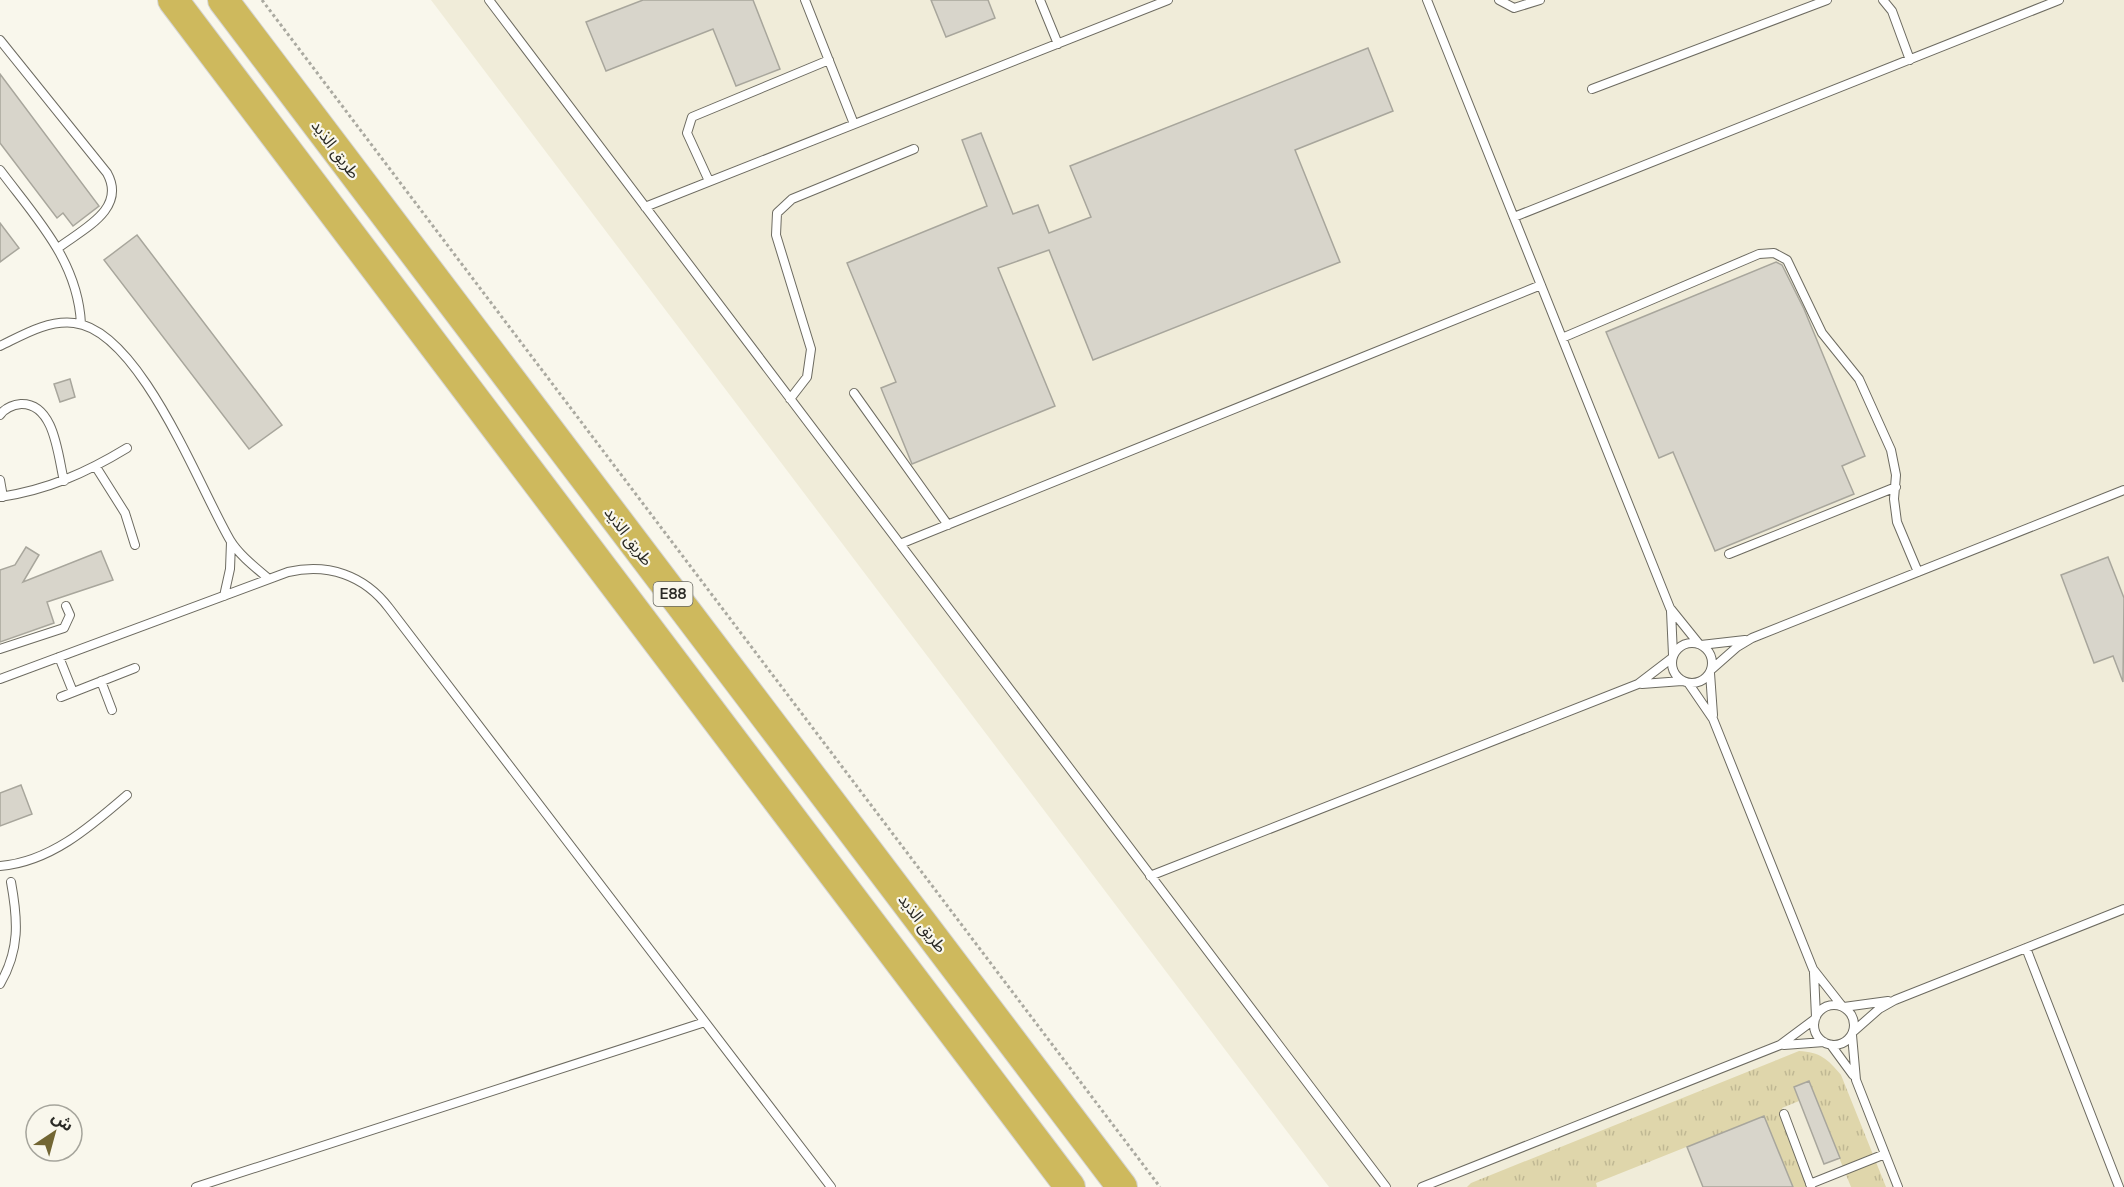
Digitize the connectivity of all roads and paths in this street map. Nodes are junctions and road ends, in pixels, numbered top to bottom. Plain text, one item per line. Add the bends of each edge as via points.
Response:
1 (173, 0) edge
2 (223, 0) edge
3 (262, 0) edge
4 (489, 0) edge
5 (805, 0) edge
6 (1040, 0) edge
7 (1168, 0) edge
8 (1427, 0) edge
9 (1499, 0) edge
10 (1540, 0) edge
11 (1827, 0) edge
12 (1883, 0) edge
13 (2059, 0) edge
14 (0, 40) edge
15 (1058, 44) junction
16 (829, 60) junction
17 (1911, 60) junction
18 (1592, 89) dead end
19 (854, 124) junction
20 (914, 149) dead end
21 (0, 170) edge
22 (709, 182) junction
23 (645, 207) junction
24 (1514, 218) junction
25 (58, 248) junction
26 (1541, 285) junction
27 (81, 324) junction
28 (1563, 338) junction
29 (0, 346) edge
30 (854, 393) dead end
31 (790, 399) junction
32 (0, 415) edge
33 (127, 448) dead end
34 (96, 467) junction
35 (0, 480) edge
36 (64, 481) junction
37 (1896, 488) junction
38 (2124, 490) edge
39 (1, 497) edge
40 (948, 525) junction
41 (231, 542) junction
42 (900, 544) junction
43 (135, 545) dead end
44 (1729, 554) dead end
45 (1918, 572) junction
46 (269, 579) junction
47 (224, 596) junction
48 (66, 606) dead end
49 (1670, 608) junction
50 (1752, 638) junction
51 (1700, 645) junction
52 (0, 649) edge
53 (59, 657) junction
54 (1673, 657) junction
55 (135, 668) dead end
56 (1711, 671) junction
57 (0, 679) edge
58 (101, 681) junction
59 (1685, 682) junction
60 (1638, 684) junction
61 (73, 692) junction
62 (61, 697) dead end
63 (111, 710) dead end
64 (1713, 719) junction
65 (127, 795) dead end
66 (0, 866) edge
67 (1150, 876) junction
68 (11, 882) dead end
69 (2124, 909) edge
70 (2026, 948) junction
71 (1814, 969) junction
72 (0, 984) edge
73 (1894, 1000) junction
74 (1843, 1006) junction
75 (1815, 1018) junction
76 (705, 1022) junction
77 (1853, 1033) junction
78 (1827, 1044) junction
79 (1780, 1045) junction
80 (1856, 1080) junction
81 (1784, 1114) dead end
82 (1885, 1154) junction
83 (1811, 1185) edge
84 (196, 1187) edge
85 (831, 1187) edge
86 (1070, 1187) edge
87 (1122, 1187) edge
88 (1160, 1187) edge
89 (1386, 1187) edge
90 (1422, 1187) edge
91 (1898, 1187) edge
92 (2119, 1187) edge

1 - 86 highway, E88
2 - 87 highway, طريق الذيد / E88
3 - 88 path
4 - 23 lane
5 - 16 lane
6 - 15 lane
7 - 15 lane
8 - 24 lane
9 - 10 lane via 1514,8
11 - 18 lane
12 - 17 lane via 1892,11
13 - 17 lane
14 - 25 lane via 107,172 112,184 112,197 104,213
15 - 19 lane
16 - 19 lane
16 - 22 lane via 692,117 687,133
17 - 24 lane
19 - 22 lane
20 - 31 lane via 792,199 777,213 776,235 811,349 807,377
21 - 25 lane
22 - 23 lane
23 - 31 lane
24 - 26 lane
25 - 27 lane via 78,292
26 - 28 lane
26 - 40 lane
27 - 29 lane via 45,326
27 - 41 lane via 100,332 123,353 177,436
28 - 37 lane via 1759,254 1781,255 1791,267 1822,333 1859,379 1891,450
28 - 49 lane
30 - 40 lane
31 - 42 lane
32 - 36 lane via 9,407 24,404 44,414
33 - 34 lane
34 - 36 lane
34 - 43 lane via 125,513
35 - 39 lane
36 - 39 lane
37 - 44 lane
37 - 45 lane via 1897,522
38 - 45 lane
40 - 42 lane
41 - 46 lane
41 - 47 lane
42 - 67 lane
45 - 50 lane
46 - 47 lane
46 - 76 lane via 300,569 326,569 362,581 382,598
47 - 53 lane
48 - 52 lane via 70,615 64,628
49 - 51 lane
49 - 54 lane
50 - 51 lane
50 - 56 lane
51 - 54 lane via 1681,646
51 - 56 lane via 1711,656
53 - 57 lane
53 - 61 lane
54 - 59 lane via 1673,671
54 - 60 lane
55 - 58 lane
56 - 59 lane via 1701,682
56 - 64 lane
58 - 61 lane
58 - 63 lane
59 - 60 lane
59 - 64 lane
60 - 67 lane
61 - 62 lane
64 - 71 lane
65 - 66 lane via 45,855
67 - 89 lane
68 - 72 lane via 18,919 17,939
69 - 70 lane
70 - 73 lane
70 - 92 lane
71 - 74 lane
71 - 75 lane
73 - 74 lane
73 - 77 lane
74 - 75 lane via 1829,1005
74 - 77 lane via 1854,1017
75 - 78 lane via 1815,1032
75 - 79 lane
76 - 84 lane
76 - 85 lane
77 - 78 lane via 1843,1043
77 - 80 lane
78 - 79 lane
78 - 80 lane
79 - 90 lane
80 - 82 lane
81 - 83 lane
82 - 83 lane
82 - 91 lane

